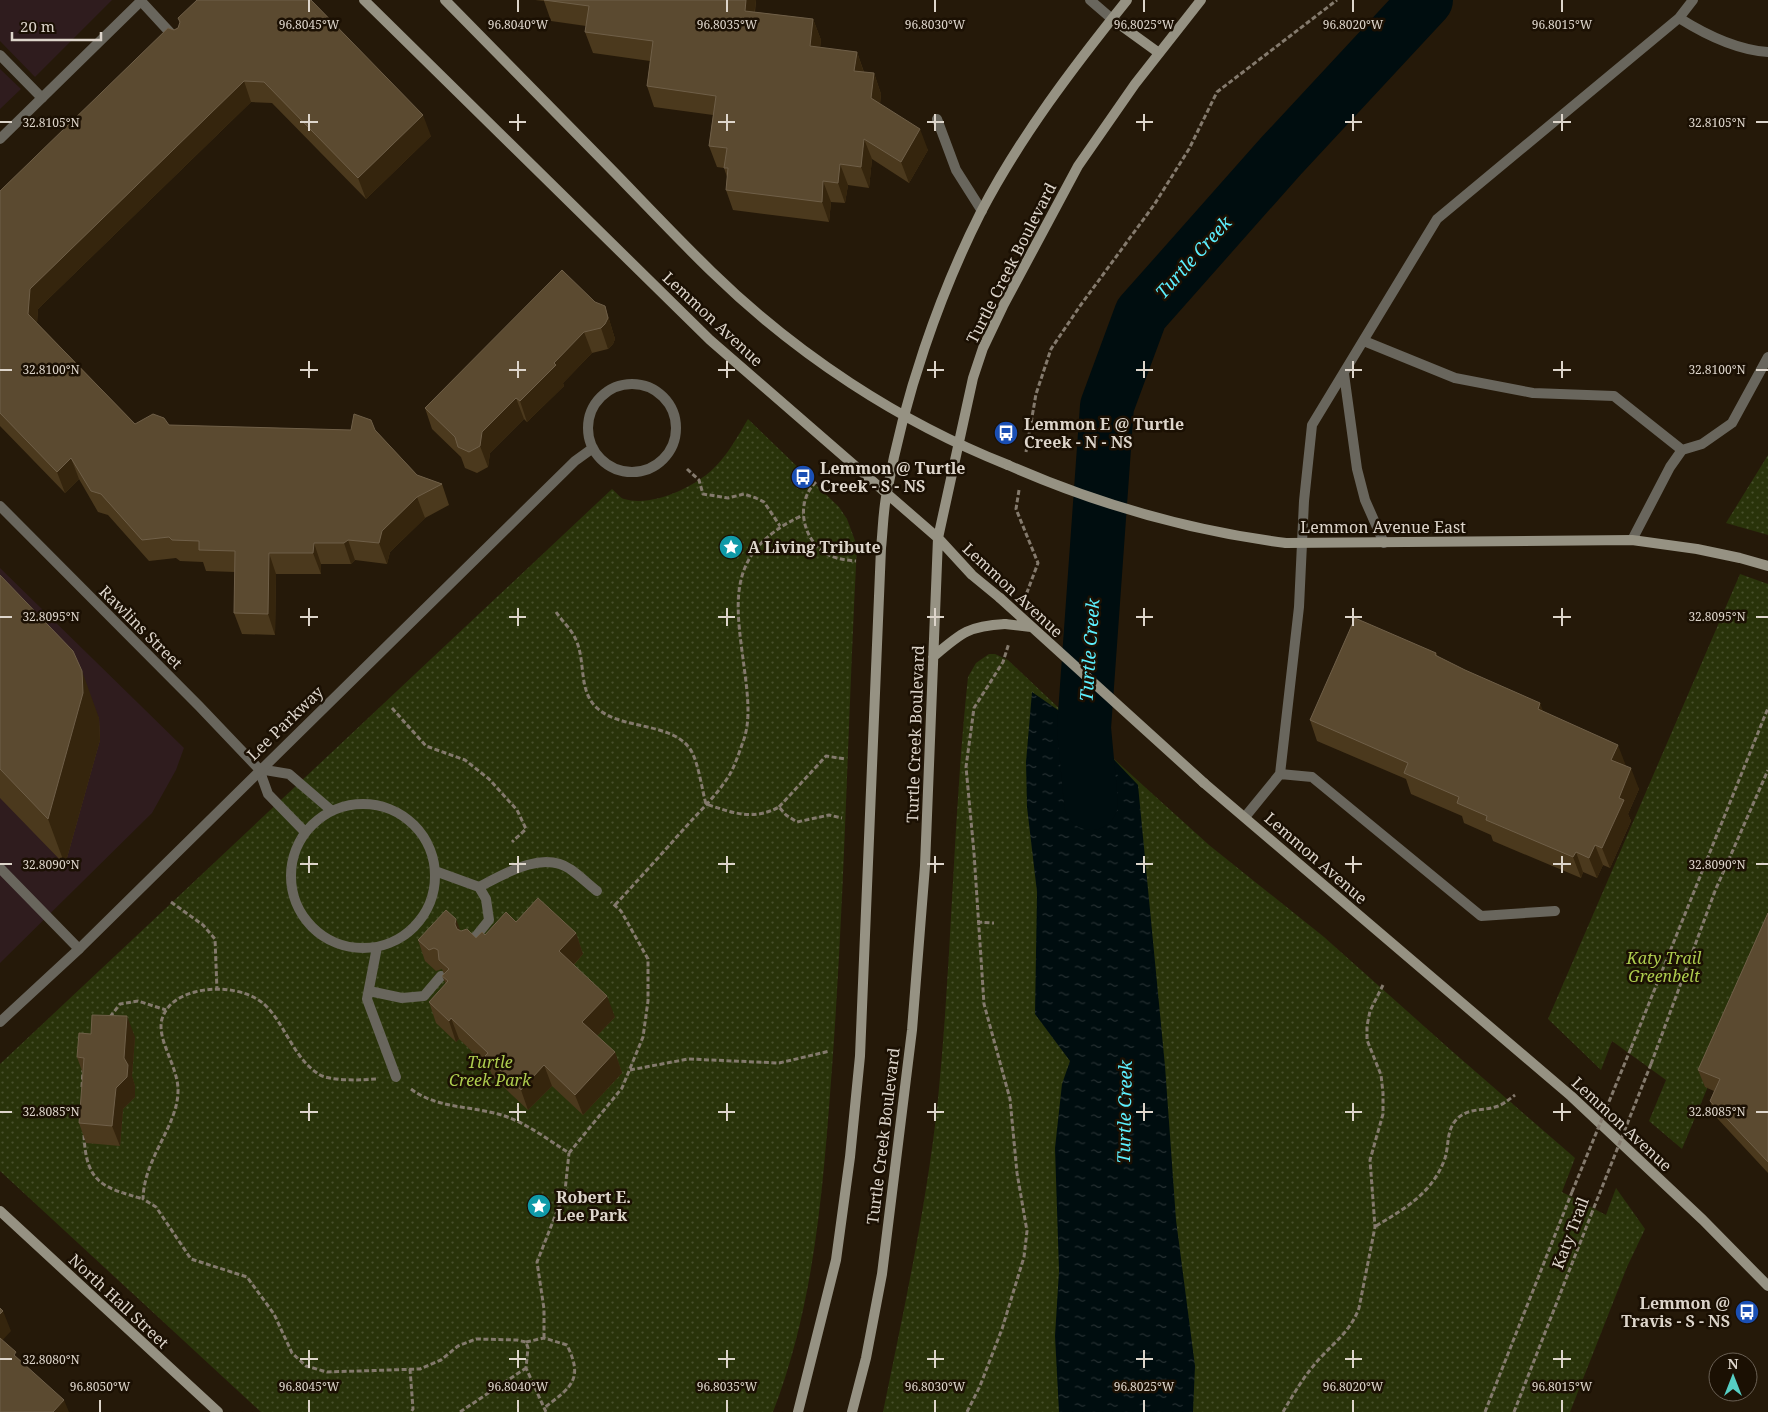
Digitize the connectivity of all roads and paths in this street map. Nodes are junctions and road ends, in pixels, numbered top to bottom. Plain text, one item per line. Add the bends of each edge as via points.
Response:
1 (364, 0) edge
2 (445, 0) edge
3 (1090, 0) edge
4 (1128, 0) edge
5 (1201, 0) edge
6 (1337, 0) edge
7 (1694, 0) edge
8 (142, 1) edge
9 (1679, 18) junction
10 (1112, 20) junction
11 (181, 44) edge
12 (1768, 52) edge
13 (1159, 53) junction
14 (0, 55) edge
15 (42, 98) junction
16 (937, 119) dead end
17 (0, 139) edge
18 (982, 211) junction
19 (1364, 341) junction
20 (1768, 357) edge
21 (1344, 374) junction
22 (904, 414) junction
23 (957, 443) junction
24 (593, 448) junction
25 (1682, 450) junction
26 (1026, 453) dead end
27 (1008, 465) joint
28 (687, 469) dead end
29 (1021, 481) dead end
30 (816, 482) dead end
31 (886, 493) junction
32 (0, 506) edge
33 (803, 515) junction
34 (780, 526) junction
35 (938, 538) junction
36 (1632, 540) junction
37 (1302, 543) junction
38 (1384, 543) junction
39 (856, 561) dead end
40 (1768, 566) edge
41 (1034, 574) dead end
42 (556, 612) dead end
43 (1031, 628) junction
44 (933, 657) junction
45 (1003, 662) dead end
46 (392, 708) dead end
47 (1768, 708) edge
48 (845, 759) dead end
49 (259, 770) junction
50 (1768, 770) edge
51 (1280, 774) junction
52 (706, 804) junction
53 (779, 806) junction
54 (332, 810) junction
55 (1245, 817) junction
56 (842, 818) dead end
57 (305, 832) junction
58 (512, 842) dead end
59 (0, 868) edge
60 (435, 871) junction
61 (479, 887) junction
62 (597, 891) dead end
63 (171, 902) dead end
64 (1556, 911) dead end
65 (977, 922) junction
66 (994, 923) dead end
67 (469, 945) edge
68 (377, 946) junction
69 (80, 948) junction
70 (441, 976) edge
71 (1383, 985) dead end
72 (217, 990) junction
73 (368, 991) junction
74 (166, 1010) junction
75 (109, 1019) edge
76 (0, 1022) edge
77 (830, 1051) dead end
78 (84, 1066) edge
79 (629, 1070) junction
80 (396, 1077) junction
81 (82, 1090) edge
82 (1514, 1096) dead end
83 (84, 1125) edge
84 (569, 1153) junction
85 (143, 1199) junction
86 (0, 1211) edge
87 (1375, 1227) junction
88 (1768, 1286) edge
89 (544, 1338) junction
90 (526, 1342) junction
91 (526, 1368) junction
92 (410, 1369) junction
93 (545, 1410) edge
94 (218, 1412) edge
95 (411, 1412) edge
96 (460, 1412) edge
97 (798, 1412) edge
98 (852, 1412) edge
99 (967, 1412) edge
100 (1283, 1412) edge
101 (1485, 1412) edge
102 (1514, 1412) edge

1 - 31 main road, Lemmon Avenue via 710,340
2 - 22 main road, Lemmon Avenue via 713,273 833,372
3 - 10 street
4 - 10 main road, Turtle Creek Boulevard
5 - 13 main road, Turtle Creek Boulevard
6 - 26 path via 1217,92 1189,149 1154,206 1051,349 1036,394
7 - 9 street
8 - 11 street
8 - 15 street
9 - 12 street via 1723,42
9 - 19 street via 1437,219
10 - 13 main road
10 - 18 main road, Turtle Creek Boulevard via 1010,162
13 - 23 main road, Turtle Creek Boulevard via 1078,166 1028,255 983,348
14 - 15 street
15 - 17 street
16 - 18 street via 956,170
18 - 22 main road, Turtle Creek Boulevard via 934,321
19 - 21 street
19 - 25 street via 1455,378 1533,393 1614,396
20 - 25 street via 1732,423 1702,444
21 - 37 street via 1312,425
21 - 38 street via 1357,469 1365,500
22 - 23 main road, Lemmon Avenue
22 - 31 main road, Turtle Creek Boulevard
23 - 27 main road, Lemmon Avenue
23 - 35 main road, Turtle Creek Boulevard
24 - 24 street via 612,467 627,472 642,471 656,465 674,442 674,413 661,395 641,385 616,387 599,400 589,418 588,432
24 - 49 street, Lee Parkway via 574,461
25 - 36 street
27 - 37 main road, Lemmon Avenue East, bridge via 1067,490 1145,515 1244,537
28 - 34 path via 699,480 703,494 728,498 744,494 756,498 764,502
29 - 41 path via 1016,509 1038,563
30 - 33 path via 805,500
31 - 35 main road, Lemmon Avenue
31 - 97 main road, Turtle Creek Boulevard via 858,1074 836,1260
32 - 49 street, Rawlins Street
33 - 34 path
33 - 39 path via 806,530 826,554 840,560
34 - 52 path via 760,543 745,564 738,588 737,610 748,704 745,737 730,774
35 - 43 main road, Lemmon Avenue, bridge via 972,575
35 - 44 main road, Turtle Creek Boulevard
36 - 38 main road, Lemmon Avenue East
36 - 40 main road, Lemmon Avenue East via 1697,549
37 - 38 main road, Lemmon Avenue East
37 - 51 street via 1299,607
42 - 52 path via 576,640 589,698 608,715 681,740 696,760
43 - 44 main road, bridge via 1005,624 982,626 969,630
43 - 55 main road, Lemmon Avenue, bridge
44 - 98 main road, Turtle Creek Boulevard via 926,866 912,1030 882,1274
45 - 65 path via 974,708 966,767
46 - 58 path via 426,746 466,760 489,779 517,810 526,829
47 - 101 path, bridge
48 - 53 path via 826,756
49 - 54 street via 289,774
49 - 57 street via 268,794
49 - 69 street, Lee Parkway
50 - 102 path, Katy Trail, bridge via 1715,891 1651,1064
51 - 55 street
51 - 64 street via 1312,777 1481,916
52 - 53 path via 741,816 756,816
52 - 79 path via 615,905 648,959 648,1002 643,1037
53 - 56 path via 786,816 797,822 829,815
54 - 57 street
54 - 60 street via 367,804 384,806 400,814 425,839
55 - 88 main road, Lemmon Avenue via 1570,1096 1703,1220
57 - 68 street via 291,864 290,882 301,914 326,939 343,946
59 - 69 street
60 - 61 street
60 - 68 street via 435,889 421,920 394,942
61 - 62 street via 519,868 539,862 555,862 569,868
61 - 67 street via 486,899 489,920
63 - 72 path via 203,925 215,939
65 - 66 path
65 - 99 path via 984,1004 1010,1099 1017,1173 1027,1230 1024,1257 1013,1294 980,1386
68 - 73 street
69 - 76 street, Lee Parkway
70 - 73 street via 424,996 402,998
71 - 87 path via 1370,1011 1367,1026 1383,1092 1381,1122 1370,1160
72 - 74 path via 183,996
72 - 80 path via 247,995 266,1006 297,1053 318,1074 363,1080
73 - 80 street via 367,999
74 - 75 path via 138,1001 120,1004
74 - 85 path via 160,1031 176,1071 178,1092 174,1113 143,1184
77 - 79 path via 779,1063 688,1059
78 - 81 path
79 - 84 path via 622,1088
80 - 84 path via 421,1096 443,1104 501,1115
82 - 87 path via 1495,1107 1474,1110 1458,1119 1452,1126 1445,1160 1434,1182 1416,1200
83 - 85 path via 84,1143 92,1174 109,1189
84 - 89 path via 565,1192 537,1262 544,1309
85 - 92 path via 156,1207 191,1259 247,1276 274,1314 292,1353 306,1366 327,1372
86 - 94 main road, North Hall Street
87 - 100 path via 1354,1321 1297,1387
89 - 90 path
89 - 93 path via 567,1345 575,1363 574,1378 566,1391
90 - 91 path
90 - 92 path via 476,1339 458,1346 441,1360
91 - 93 path
91 - 96 path
92 - 95 path

